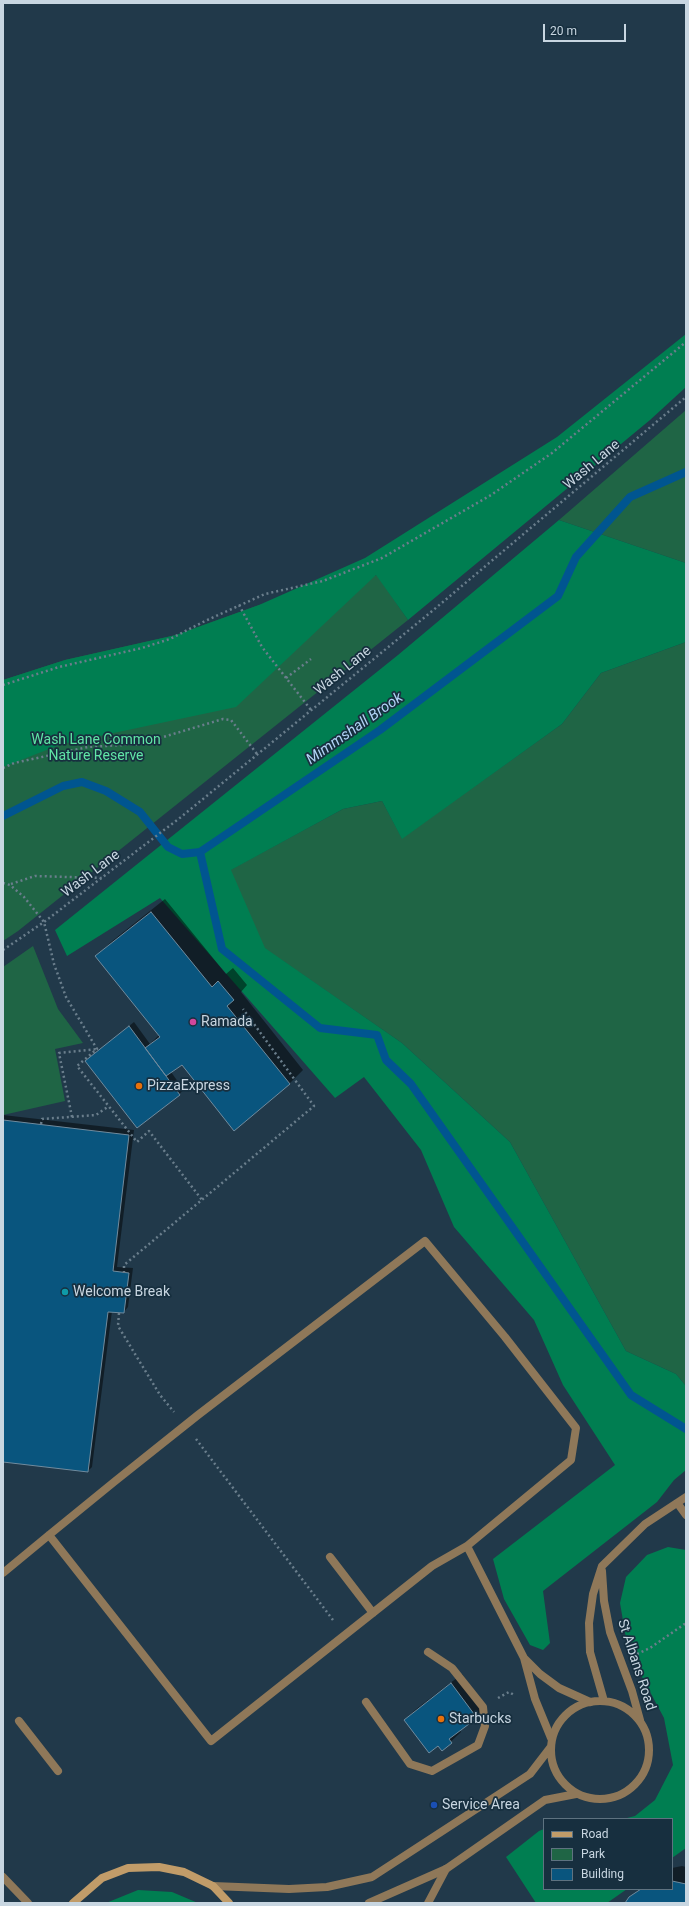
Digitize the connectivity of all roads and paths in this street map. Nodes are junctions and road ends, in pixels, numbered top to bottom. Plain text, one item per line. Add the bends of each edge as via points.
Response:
1 (686, 342) edge
2 (686, 398) edge
3 (239, 605) junction
4 (311, 659) dead end
5 (286, 678) junction
6 (3, 685) edge
7 (311, 710) junction
8 (257, 754) junction
9 (3, 768) edge
10 (102, 878) junction
11 (3, 883) edge
12 (10, 885) junction
13 (44, 922) junction
14 (3, 950) edge
15 (243, 1009) dead end
16 (97, 1049) junction
17 (109, 1106) junction
18 (72, 1117) junction
19 (41, 1124) dead end
20 (202, 1200) junction
21 (124, 1273) dead end
22 (120, 1313) dead end
23 (186, 1425) junction
24 (686, 1497) edge
25 (678, 1504) junction
26 (686, 1515) edge
27 (49, 1535) junction
28 (467, 1546) junction
29 (330, 1557) dead end
30 (602, 1566) junction
31 (3, 1573) edge
32 (373, 1613) junction
33 (686, 1623) edge
34 (344, 1635) junction
35 (428, 1652) dead end
36 (632, 1657) dead end
37 (524, 1658) junction
38 (520, 1699) dead end
39 (604, 1701) junction
40 (366, 1702) dead end
41 (590, 1702) junction
42 (483, 1707) junction
43 (19, 1721) dead end
44 (641, 1724) junction
45 (551, 1738) junction
46 (550, 1748) junction
47 (58, 1771) dead end
48 (576, 1794) junction
49 (446, 1869) junction
50 (3, 1877) edge
51 (213, 1886) junction
52 (28, 1903) edge
53 (73, 1903) edge
54 (229, 1903) edge
55 (369, 1903) edge
56 (428, 1903) edge

1 - 3 path via 552,453 491,495 382,558 323,581 265,594
2 - 7 path, Wash Lane
3 - 5 path via 262,647
3 - 6 path via 170,639 59,667
4 - 5 path
5 - 7 path
7 - 8 path, Wash Lane
8 - 9 path via 231,720 223,719 140,744 88,747 14,763
8 - 10 path, Wash Lane
10 - 12 path via 35,876
10 - 13 path, Wash Lane
11 - 12 path
12 - 13 path via 24,897
13 - 14 path, Wash Lane
13 - 16 path via 54,964 66,997
15 - 20 path via 314,1106
16 - 17 path via 77,1066
16 - 18 path via 59,1053
17 - 18 path via 96,1115
17 - 20 path via 137,1142 150,1131
18 - 19 path via 42,1119
20 - 21 path via 124,1265
22 - 23 path via 118,1326 160,1395
23 - 27 street
23 - 28 street via 425,1241 576,1428 571,1460
23 - 34 path
24 - 25 street
25 - 26 street
25 - 30 street via 645,1524
27 - 31 street
27 - 34 street via 211,1741
28 - 32 street via 432,1566
28 - 37 street
29 - 32 street
30 - 39 street via 593,1594 589,1624 590,1652
30 - 44 street, St Albans Road via 604,1601 610,1632 632,1691
32 - 34 street
33 - 36 path
35 - 42 street via 452,1668
37 - 41 street via 559,1688
37 - 45 street via 535,1699
38 - 42 path via 509,1692
39 - 41 street
39 - 44 street via 628,1709
40 - 42 street via 410,1764 432,1771 478,1745 486,1726
41 - 45 street via 569,1712 559,1721
43 - 47 street
44 - 48 street via 648,1740 648,1764 636,1785 623,1794 609,1799 592,1800
45 - 46 street
46 - 48 street via 555,1771 564,1785
46 - 51 street via 530,1774 372,1877 327,1887 289,1889
48 - 49 street via 545,1800
49 - 55 street
49 - 56 street
50 - 52 street
51 - 53 street via 184,1872 159,1867 128,1868 102,1878
51 - 54 street

